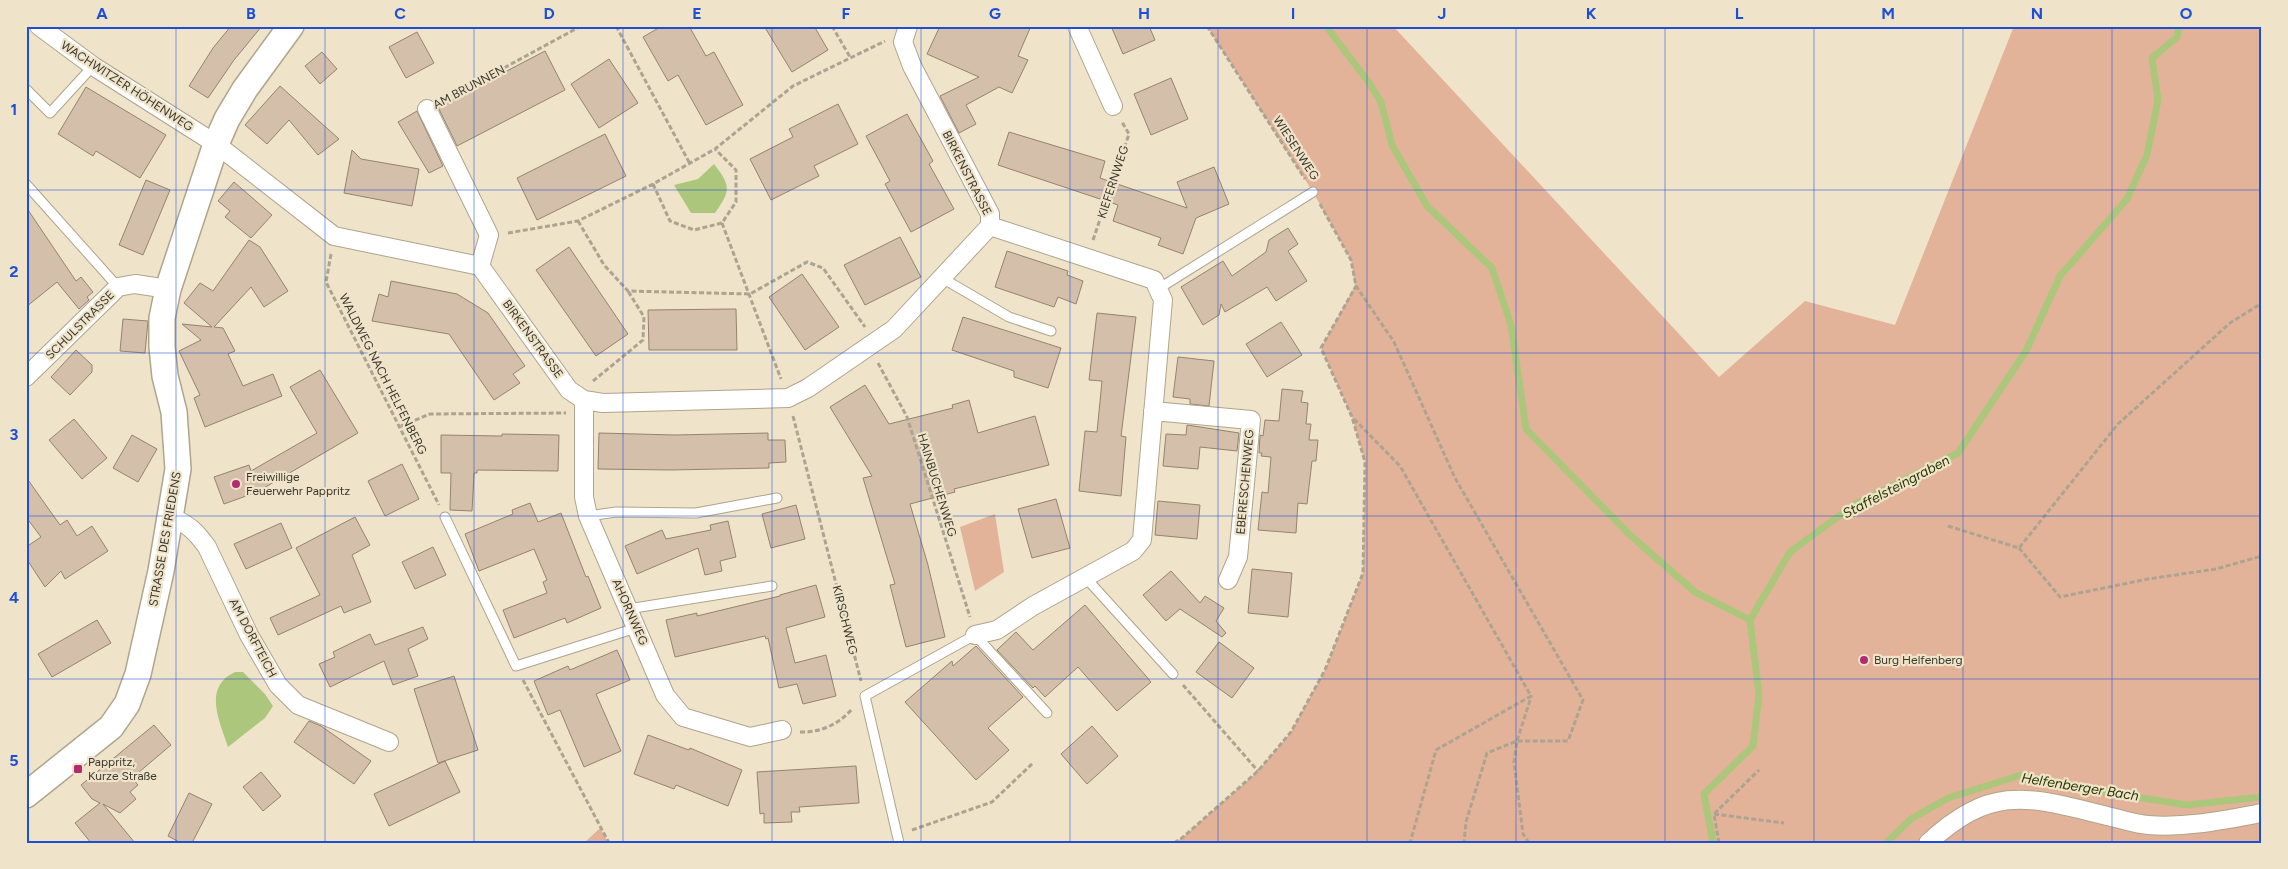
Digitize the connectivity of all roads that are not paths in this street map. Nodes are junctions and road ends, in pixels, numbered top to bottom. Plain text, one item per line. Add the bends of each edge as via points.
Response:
1 (39, 26) edge
2 (291, 26) edge
3 (1077, 26) edge
4 (906, 34) edge
5 (93, 66) junction
6 (26, 89) edge
7 (1113, 106) road end
8 (427, 109) road end
9 (216, 144) junction
10 (26, 184) edge
11 (1313, 192) road end
12 (990, 226) junction
13 (480, 266) junction
14 (942, 278) junction
15 (118, 287) junction
16 (168, 289) junction
17 (1158, 289) junction
18 (1051, 331) dead end
19 (26, 377) edge
20 (584, 406) junction
21 (1153, 411) junction
22 (777, 498) dead end
23 (588, 516) junction
24 (445, 517) road end
25 (172, 518) junction
26 (1086, 578) junction
27 (1228, 580) dead end
28 (772, 586) dead end
29 (628, 609) junction
30 (636, 628) junction
31 (975, 635) junction
32 (1173, 674) road end
33 (1047, 713) dead end
34 (782, 730) road end
35 (389, 742) dead end
36 (26, 795) edge
37 (2262, 813) edge
38 (898, 839) edge
39 (1928, 843) edge

1 - 5 street, WACHWITZER HÖHENWEG
2 - 9 street, STRASSE DES FRIEDENS via 245,89
3 - 7 street
4 - 12 street, BIRKENSTRASSE via 912,66 990,214
5 - 6 lane via 50,114
5 - 9 street, WACHWITZER HÖHENWEG
8 - 13 street, AM BRUNNEN via 489,236
9 - 13 street via 334,236
9 - 16 street, STRASSE DES FRIEDENS
10 - 15 lane
11 - 17 lane
12 - 14 street, BIRKENSTRASSE
12 - 17 street via 1154,280
13 - 20 street, BIRKENSTRASSE
14 - 18 lane via 1009,317
14 - 20 street, BIRKENSTRASSE via 894,329 808,388 788,398
15 - 16 street, SCHULSTRASSE via 135,284
15 - 19 street, SCHULSTRASSE
16 - 25 street, STRASSE DES FRIEDENS via 162,318 162,347 178,450
17 - 21 street via 1163,300
20 - 23 street, AHORNWEG via 584,497
21 - 26 street via 1142,540 1133,551
21 - 27 street, EBERESCHENWEG via 1251,420 1238,557
22 - 23 lane via 696,513 616,512
23 - 29 street, AHORNWEG
24 - 30 lane via 516,666
25 - 35 street, AM DORFTEICH via 184,522 207,547 249,636 278,685 298,705
25 - 36 street, STRASSE DES FRIEDENS via 138,674 127,704 112,727
26 - 31 street via 1033,606 997,630
26 - 32 lane
28 - 29 lane
29 - 30 street, AHORNWEG
30 - 34 street, AHORNWEG via 665,695 683,717 750,737
31 - 33 lane
31 - 38 lane via 865,696
37 - 39 street via 2195,826 2147,825 2039,800 2001,800 1965,812

